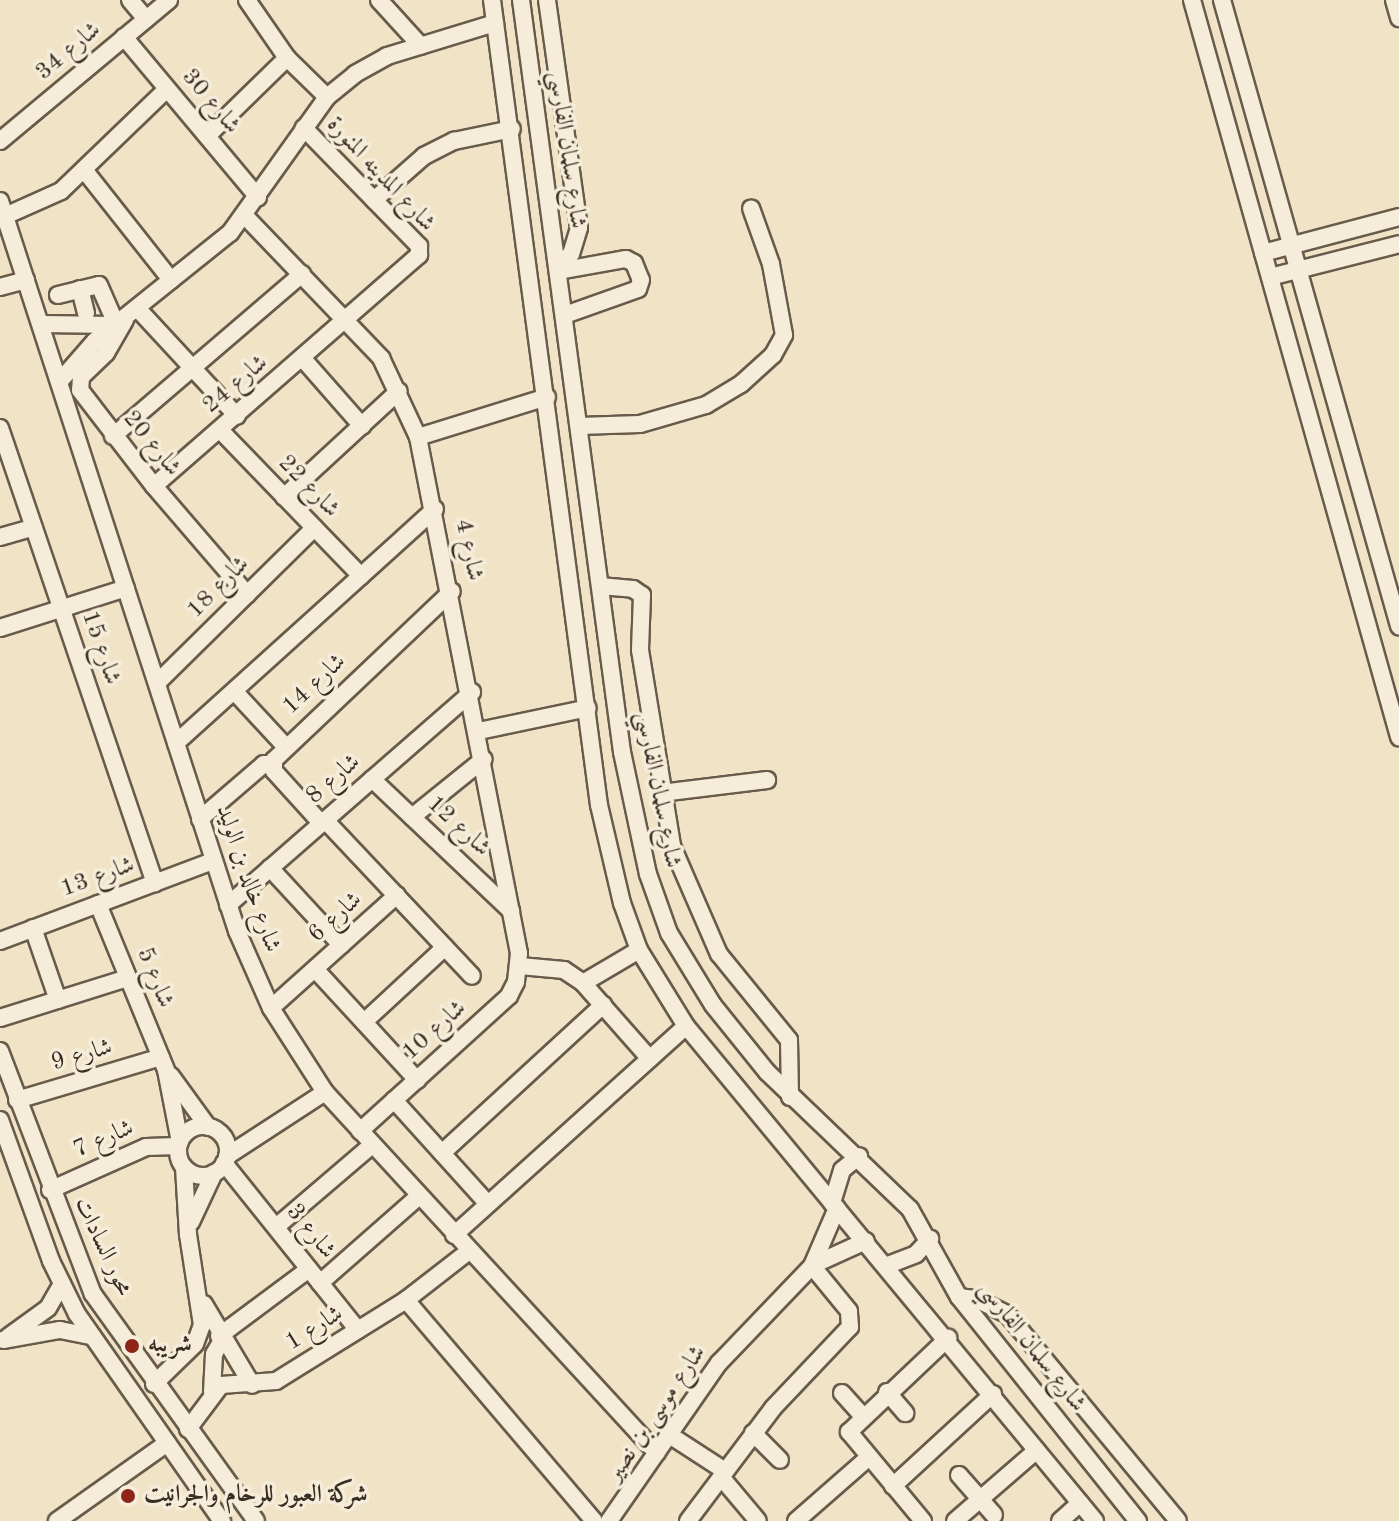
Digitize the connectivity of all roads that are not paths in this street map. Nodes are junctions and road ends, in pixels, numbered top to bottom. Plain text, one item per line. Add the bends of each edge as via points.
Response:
1 (130, 0) edge
2 (169, 0) edge
3 (247, 0) edge
4 (379, 0) edge
5 (492, 0) edge
6 (521, 0) edge
7 (547, 0) edge
8 (1192, 0) edge
9 (1222, 0) edge
10 (1394, 0) edge
11 (1399, 18) edge
12 (146, 19) junction
13 (495, 23) junction
14 (124, 37) junction
15 (421, 46) junction
16 (287, 58) junction
17 (167, 89) junction
18 (327, 97) junction
19 (304, 128) junction
20 (512, 129) junction
21 (207, 136) junction
22 (0, 141) edge
23 (85, 171) junction
24 (258, 197) junction
25 (374, 200) junction
26 (751, 208) dead end
27 (2, 209) edge
28 (245, 216) junction
29 (1399, 217) edge
30 (1399, 244) edge
31 (1290, 246) junction
32 (1263, 253) junction
33 (558, 269) junction
34 (1297, 270) junction
35 (302, 274) junction
36 (1270, 277) junction
37 (26, 280) junction
38 (171, 280) junction
39 (0, 287) edge
40 (82, 314) dead end
41 (565, 315) junction
42 (126, 316) junction
43 (349, 321) junction
44 (42, 324) junction
45 (304, 360) junction
46 (193, 368) junction
47 (60, 381) junction
48 (399, 391) junction
49 (547, 397) junction
50 (237, 416) junction
51 (362, 426) junction
52 (579, 426) junction
53 (0, 428) edge
54 (220, 430) junction
55 (113, 436) junction
56 (418, 437) junction
57 (154, 486) junction
58 (284, 497) junction
59 (435, 509) junction
60 (34, 527) junction
61 (314, 528) junction
62 (0, 537) edge
63 (1377, 546) junction
64 (361, 576) junction
65 (1399, 579) edge
66 (600, 586) junction
67 (126, 588) junction
68 (452, 591) junction
69 (247, 594) junction
70 (61, 608) junction
71 (1399, 626) edge
72 (0, 628) edge
73 (157, 683) junction
74 (235, 692) junction
75 (472, 692) junction
76 (588, 708) junction
77 (479, 731) junction
78 (1399, 737) edge
79 (176, 743) junction
80 (285, 746) junction
81 (484, 759) junction
82 (273, 764) junction
83 (372, 779) junction
84 (767, 780) dead end
85 (661, 793) junction
86 (412, 817) junction
87 (200, 819) junction
88 (323, 822) junction
89 (213, 861) junction
90 (270, 868) junction
91 (155, 883) junction
92 (397, 895) junction
93 (98, 904) junction
94 (228, 905) junction
95 (511, 911) junction
96 (33, 928) junction
97 (0, 941) edge
98 (341, 945) junction
99 (445, 947) junction
100 (639, 950) junction
101 (519, 960) junction
102 (315, 969) junction
103 (472, 976) dead end
104 (128, 978) junction
105 (583, 983) junction
106 (58, 1000) junction
107 (603, 1005) junction
108 (271, 1008) junction
109 (0, 1018) edge
110 (364, 1022) junction
111 (686, 1026) junction
112 (0, 1051) edge
113 (650, 1059) junction
114 (164, 1064) junction
115 (417, 1080) junction
116 (4, 1081) edge
117 (325, 1092) junction
118 (790, 1097) junction
119 (17, 1100) junction
120 (394, 1100) junction
121 (2, 1126) edge
122 (208, 1127) junction
123 (28, 1131) junction
124 (360, 1131) junction
125 (179, 1144) junction
126 (372, 1145) junction
127 (442, 1153) junction
128 (859, 1156) junction
129 (222, 1164) junction
130 (184, 1168) junction
131 (50, 1190) junction
132 (419, 1196) junction
133 (488, 1204) junction
134 (834, 1206) junction
135 (276, 1227) junction
136 (188, 1235) junction
137 (454, 1235) junction
138 (930, 1239) junction
139 (866, 1241) junction
140 (469, 1251) junction
141 (888, 1265) junction
142 (812, 1266) junction
143 (309, 1269) junction
144 (320, 1283) junction
145 (62, 1284) junction
146 (199, 1294) junction
147 (959, 1297) junction
148 (406, 1300) junction
149 (358, 1330) junction
150 (92, 1336) junction
151 (948, 1338) junction
152 (1, 1339) edge
153 (218, 1343) junction
154 (173, 1365) junction
155 (154, 1384) junction
156 (252, 1385) junction
157 (212, 1392) junction
158 (887, 1392) junction
159 (842, 1393) dead end
160 (993, 1394) junction
161 (905, 1413) dead end
162 (862, 1415) junction
163 (188, 1429) junction
164 (753, 1433) junction
165 (668, 1434) junction
166 (167, 1443) junction
167 (1037, 1450) junction
168 (657, 1453) junction
169 (868, 1458) junction
170 (780, 1460) dead end
171 (723, 1474) junction
172 (959, 1475) dead end
173 (893, 1486) junction
174 (980, 1499) junction
175 (1080, 1503) junction
176 (994, 1515) dead end
177 (247, 1517) edge
178 (57, 1521) edge
179 (222, 1521) edge
180 (594, 1521) edge
181 (609, 1521) edge
182 (688, 1521) edge
183 (758, 1521) edge
184 (796, 1521) edge
185 (923, 1521) edge
186 (955, 1521) edge
187 (1060, 1521) edge
188 (1095, 1521) edge
189 (1138, 1521) edge
190 (1178, 1521) edge

1 - 12 street
2 - 12 street, شارع 34
3 - 16 street
4 - 15 street
5 - 13 street
6 - 33 street, شارع سلمان الفارسي
7 - 33 street via 579,228 571,254
8 - 32 street
9 - 31 street
10 - 11 street
12 - 14 street, شارع 34
13 - 15 street
13 - 20 street
14 - 17 street, شارع 30
14 - 22 street, شارع 34
15 - 18 street via 376,62
16 - 18 street
16 - 21 street
17 - 21 street, شارع 30
17 - 23 street
18 - 19 street
19 - 24 street
19 - 25 street, شارع المدينه المنورة
20 - 25 street via 454,141 424,156
20 - 49 street
21 - 24 street, شارع 30
23 - 27 street via 48,199
23 - 38 street
24 - 28 street
25 - 43 street, شارع المدينه المنورة via 420,251
26 - 52 street via 771,264 784,335 773,355 741,384 706,405 640,424
27 - 37 street, شارع خالد بن الوليد
28 - 35 street, شارع 4
28 - 38 street
29 - 31 street
30 - 34 street
31 - 32 street
31 - 34 street
32 - 36 street
33 - 41 street, شارع سلمان الفارسي
33 - 41 street via 626,259 634,263 641,280 638,289
34 - 36 street
34 - 63 street
35 - 43 street, شارع 4
35 - 46 street
36 - 78 street
37 - 39 street
37 - 44 street, شارع خالد بن الوليد
38 - 42 street
40 - 42 street via 70,292 101,287
41 - 52 street, شارع سلمان الفارسي
42 - 44 street
42 - 46 street
42 - 47 street
42 - 55 street, شارع 20 via 106,353 79,381
43 - 45 street, شارع 24
43 - 48 street, شارع 4 via 381,358
44 - 47 street, شارع خالد بن الوليد
45 - 50 street, شارع 24
45 - 51 street
46 - 50 street
46 - 55 street
47 - 67 street, شارع خالد بن الوليد
48 - 51 street
48 - 56 street, شارع 4
49 - 56 street
49 - 76 street
50 - 54 street, شارع 24
51 - 58 street
52 - 66 street, شارع سلمان الفارسي
53 - 60 street, شارع 15
54 - 57 street, شارع 24
54 - 58 street, شارع 22
55 - 57 street, شارع 20
56 - 59 street, شارع 4
57 - 69 street, شارع 20
58 - 61 street, شارع 22
59 - 64 street
59 - 68 street, شارع 4
60 - 62 street
60 - 70 street, شارع 15
61 - 64 street, شارع 22
61 - 69 street, شارع 18
63 - 65 street
63 - 71 street
64 - 74 street
66 - 85 street via 642,595 640,650
66 - 118 street, شارع سلمان الفارسي via 632,813 669,933 713,1005
67 - 70 street
67 - 73 street, شارع خالد بن الوليد
68 - 75 street, شارع 4
68 - 80 street, شارع 14
69 - 73 street, شارع 18
70 - 72 street
70 - 91 street, شارع 15
73 - 79 street, شارع خالد بن الوليد
74 - 79 street
74 - 80 street
75 - 77 street, شارع 4
75 - 83 street, شارع 8
76 - 77 street
76 - 100 street via 609,854
77 - 81 street, شارع 4
79 - 87 street, شارع خالد بن الوليد
80 - 82 street, شارع 14
81 - 86 street
81 - 95 street, شارع 4
82 - 87 street via 264,764
82 - 88 street
83 - 86 street, شارع 12
83 - 88 street, شارع 8
84 - 85 street
85 - 118 street via 692,901 719,954 789,1040
86 - 95 street, شارع 12
87 - 89 street, شارع خالد بن الوليد
88 - 90 street, شارع 8
88 - 92 street
89 - 91 street, شارع 13
89 - 94 street, شارع خالد بن الوليد
90 - 94 street, شارع 8
90 - 98 street
91 - 93 street, شارع 13
92 - 98 street, شارع 6
92 - 99 street
93 - 96 street, شارع 13
93 - 104 street, شارع 5
94 - 108 street, شارع خالد بن الوليد
95 - 101 street, شارع 4
96 - 97 street, شارع 13
96 - 106 street
98 - 102 street, شارع 6
99 - 103 street
99 - 110 street
100 - 105 street
100 - 111 street
101 - 105 street via 564,970
101 - 115 street, شارع 10 via 509,996
102 - 108 street, شارع 6
102 - 110 street
104 - 106 street
104 - 114 street, شارع 5
105 - 107 street
106 - 109 street
107 - 113 street
107 - 127 street
108 - 117 street, شارع خالد بن الوليد
110 - 115 street
111 - 113 street
111 - 134 street
112 - 116 street, محور السادات
113 - 133 street
114 - 119 street, شارع 9
114 - 122 street, شارع 5
114 - 125 street, شارع 5
115 - 120 street, شارع 10
116 - 119 street, محور السادات
117 - 124 street, شارع خالد بن الوليد
117 - 129 street
118 - 128 street, شارع سلمان الفارسي
119 - 123 street, محور السادات
120 - 124 street, شارع 10
120 - 127 street
121 - 123 street
121 - 145 street, محور السادات
122 - 125 street via 194,1128
122 - 129 street via 225,1140
123 - 131 street, محور السادات
124 - 126 street, شارع خالد بن الوليد
125 - 130 street
125 - 131 street, شارع 7 via 146,1147
126 - 132 street, شارع خالد بن الوليد
126 - 135 street
127 - 133 street
128 - 134 street, شارع موسى بن نصير via 842,1170
128 - 138 street, شارع سلمان الفارسي via 886,1181
129 - 130 street via 198,1175
129 - 135 street, شارع 3
129 - 136 street
130 - 136 street
131 - 155 street, محور السادات via 93,1294
132 - 137 street, شارع خالد بن الوليد
132 - 144 street
133 - 137 street
134 - 139 street
134 - 142 street, شارع موسى بن نصير
135 - 143 street, شارع 3
136 - 146 street
137 - 140 street, شارع خالد بن الوليد
138 - 141 street via 916,1254
138 - 147 street, شارع سلمان الفارسي
139 - 141 street
139 - 142 street, شارع موسى بن نصير
140 - 148 street, شارع 1
140 - 168 street, شارع خالد بن الوليد
141 - 151 street
142 - 164 street via 849,1311 850,1327
142 - 165 street, شارع موسى بن نصير via 719,1363
143 - 144 street, شارع 3
143 - 153 street
144 - 149 street, شارع 3
145 - 150 street, محور السادات
145 - 152 street via 48,1308
146 - 153 street
146 - 154 street via 200,1335
147 - 189 street, شارع سلمان الفارسي
147 - 190 street via 1007,1314
148 - 149 street, شارع 1
148 - 180 street
149 - 156 street, شارع 1 via 276,1381
150 - 152 street via 60,1330
150 - 166 street, محور السادات
151 - 158 street
151 - 160 street
153 - 154 street
153 - 156 street
153 - 157 street
154 - 155 street
155 - 163 street, محور السادات
156 - 157 street, شارع 1 via 231,1383
157 - 163 street
158 - 161 street
158 - 162 street
159 - 162 street
160 - 167 street
160 - 173 street
162 - 169 street via 849,1432
163 - 177 street, محور السادات
164 - 170 street
164 - 171 street
165 - 168 street, شارع موسى بن نصير
165 - 171 street
166 - 178 street
166 - 179 street, محور السادات
167 - 174 street
167 - 175 street
168 - 181 street, شارع موسى بن نصير
169 - 173 street
169 - 184 street
171 - 182 street
171 - 183 street
172 - 174 street
173 - 185 street
174 - 176 street
174 - 186 street
175 - 187 street
175 - 188 street

